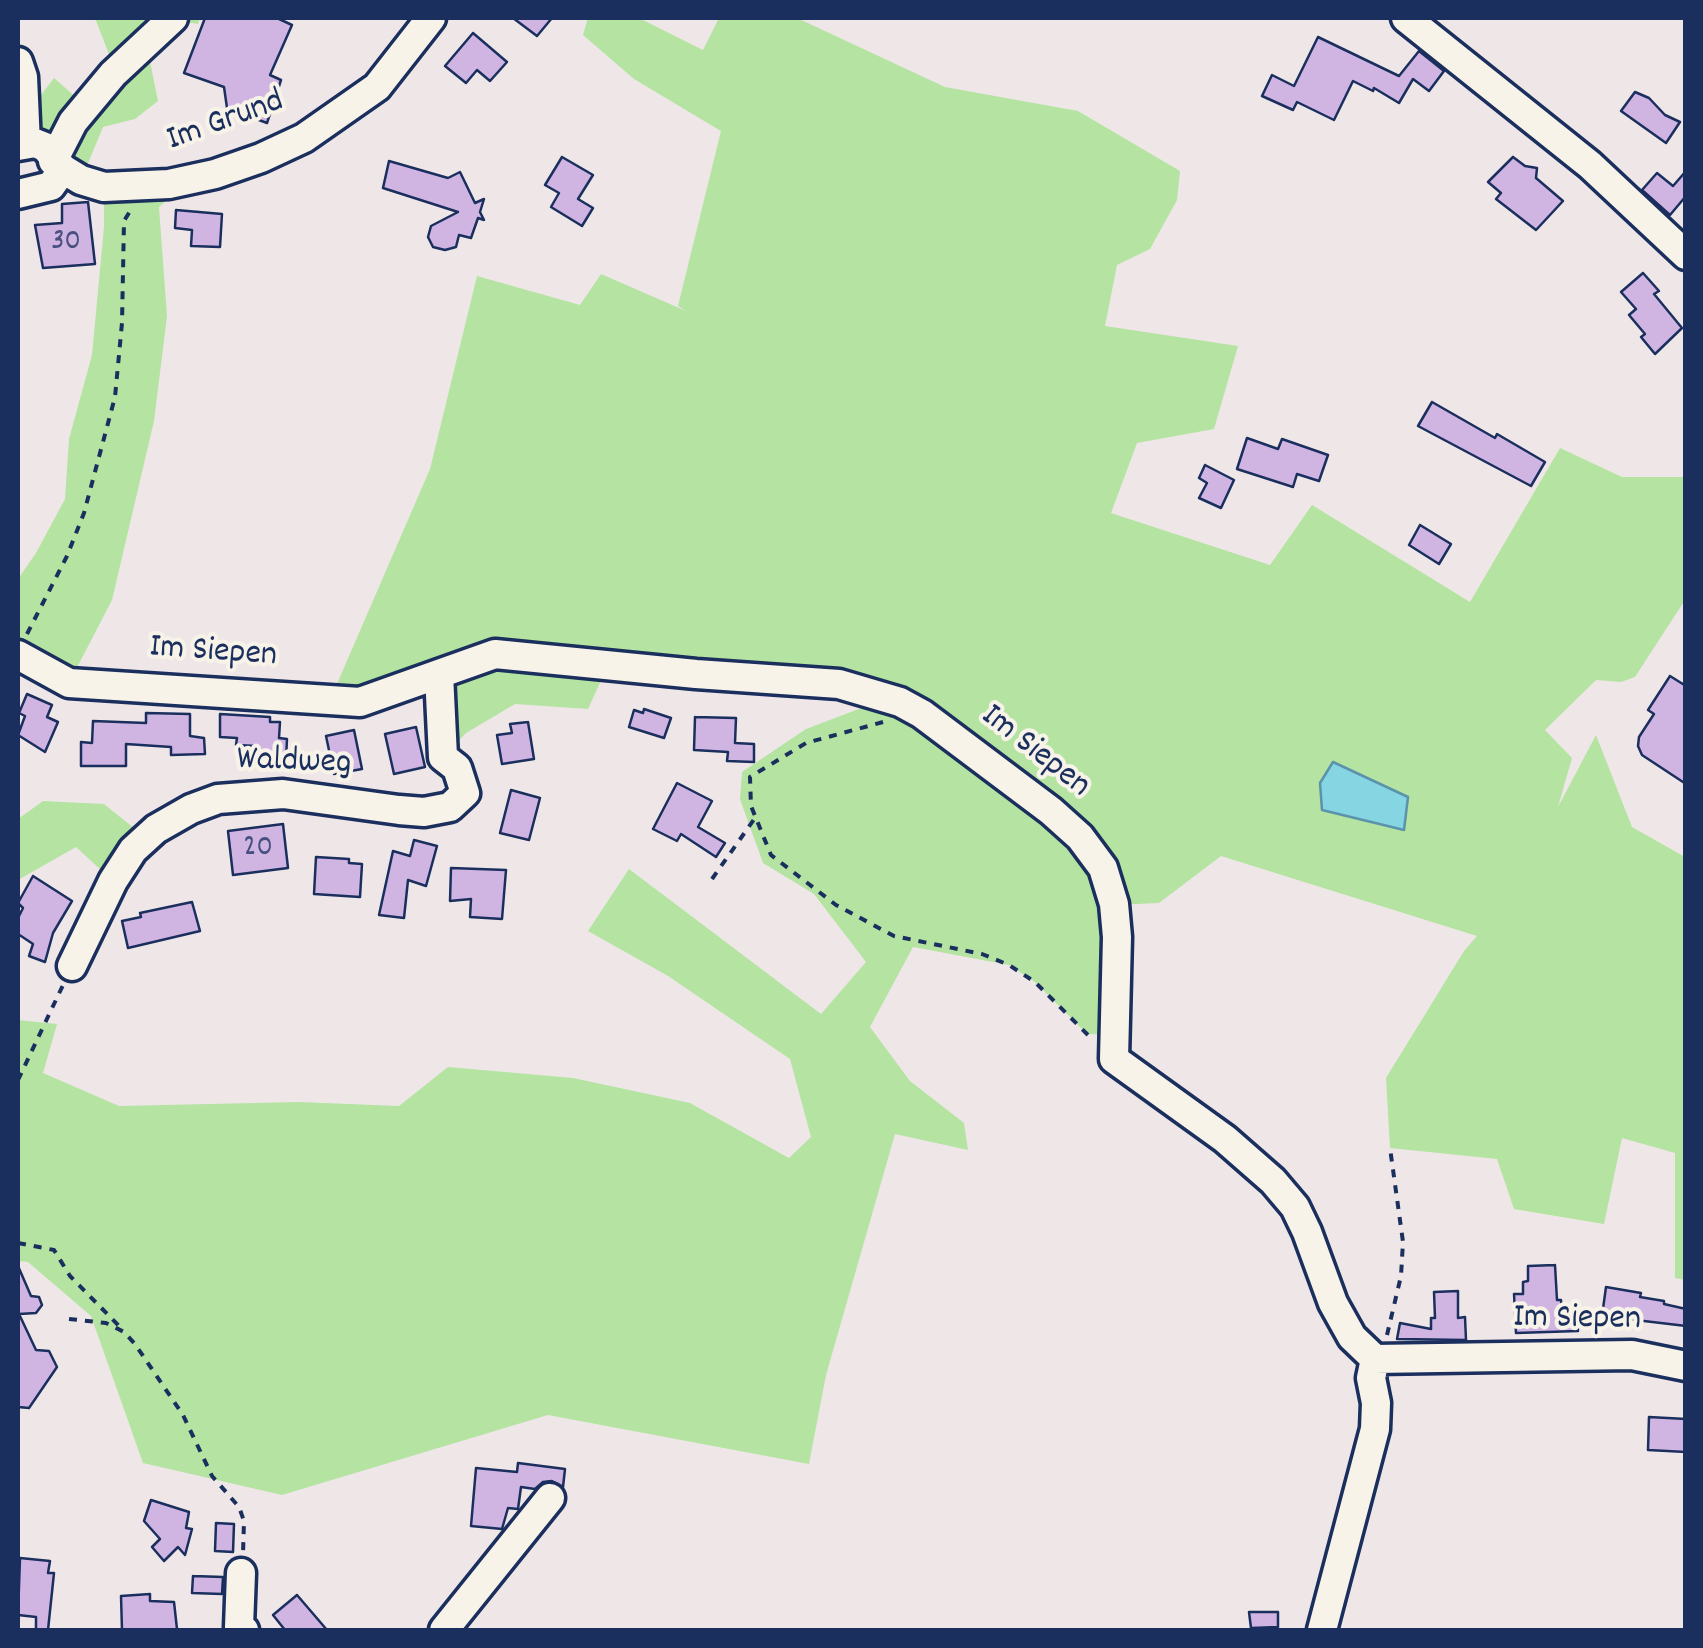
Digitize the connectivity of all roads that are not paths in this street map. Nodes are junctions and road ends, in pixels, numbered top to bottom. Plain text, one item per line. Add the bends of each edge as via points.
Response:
1 (174, 18) edge
2 (432, 18) edge
3 (1406, 18) edge
4 (18, 62) edge
5 (22, 145) edge
6 (58, 165) junction
7 (18, 194) edge
8 (1686, 256) edge
9 (22, 646) edge
10 (438, 674) junction
11 (72, 966) road end
12 (1375, 1359) junction
13 (1686, 1366) edge
14 (550, 1498) dead end
15 (241, 1573) road end
16 (244, 1630) edge
17 (444, 1630) edge
18 (1322, 1630) edge

1 - 6 street via 73,122
2 - 6 street, Im Grund via 377,87 304,138 261,158 169,184 104,187
3 - 8 street via 1590,165
4 - 5 street
5 - 6 street, Im Grund via 46,147
6 - 7 street via 51,186
9 - 10 street, Im Siepen via 69,682 360,702
10 - 11 street, Waldweg via 444,757 457,768 465,793 450,807 424,812 283,794 218,799 191,809 132,850
10 - 12 street, Im Siepen via 495,654 840,684 922,714 1051,811 1103,868 1118,938 1114,1059 1273,1181 1301,1219 1352,1337
12 - 13 street, Im Siepen via 1632,1355
12 - 18 street via 1375,1429
14 - 17 street
15 - 16 street

